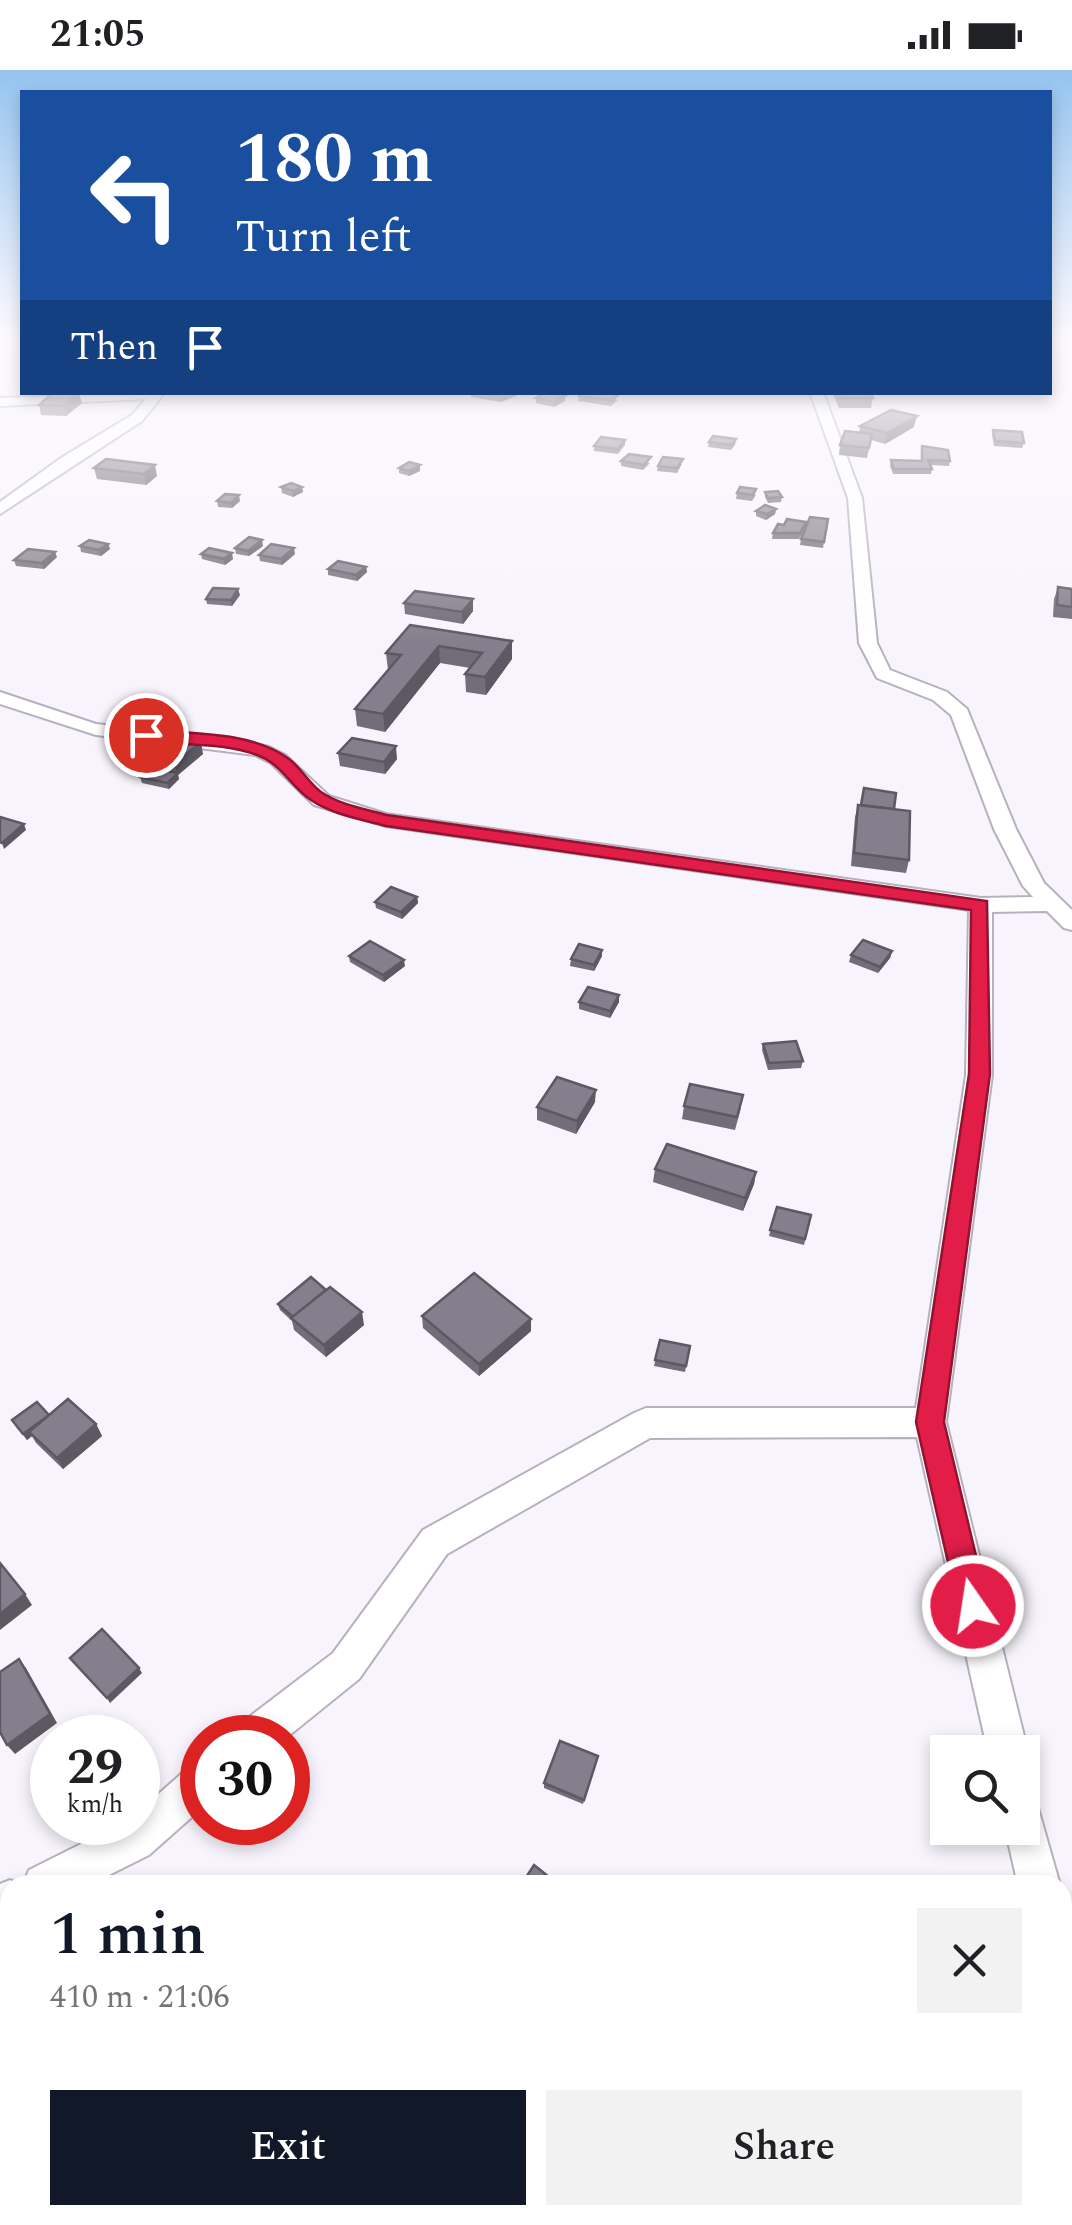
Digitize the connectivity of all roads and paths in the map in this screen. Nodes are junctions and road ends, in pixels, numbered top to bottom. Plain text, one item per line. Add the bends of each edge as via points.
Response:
1 (101, 440) edge
2 (834, 440) edge
3 (0, 509) edge
4 (0, 698) edge
5 (1052, 904) junction
6 (981, 905) junction
7 (1072, 923) edge
8 (930, 1422) junction
9 (283, 1715) edge
10 (1004, 1735) edge
11 (180, 1801) edge
12 (1029, 1845) edge
13 (65, 1875) edge
14 (1037, 1875) edge

1 - 3 street
2 - 5 street via 855,498 874,662 883,674 940,696 960,713 1005,828 1034,886
4 - 6 street via 111,732 216,740 264,752 284,762 314,795 386,820
5 - 6 street
5 - 7 street
6 - 8 street via 980,1074
8 - 9 street via 646,1423 435,1542 346,1666
8 - 10 street
11 - 13 street via 135,1841
12 - 14 street

